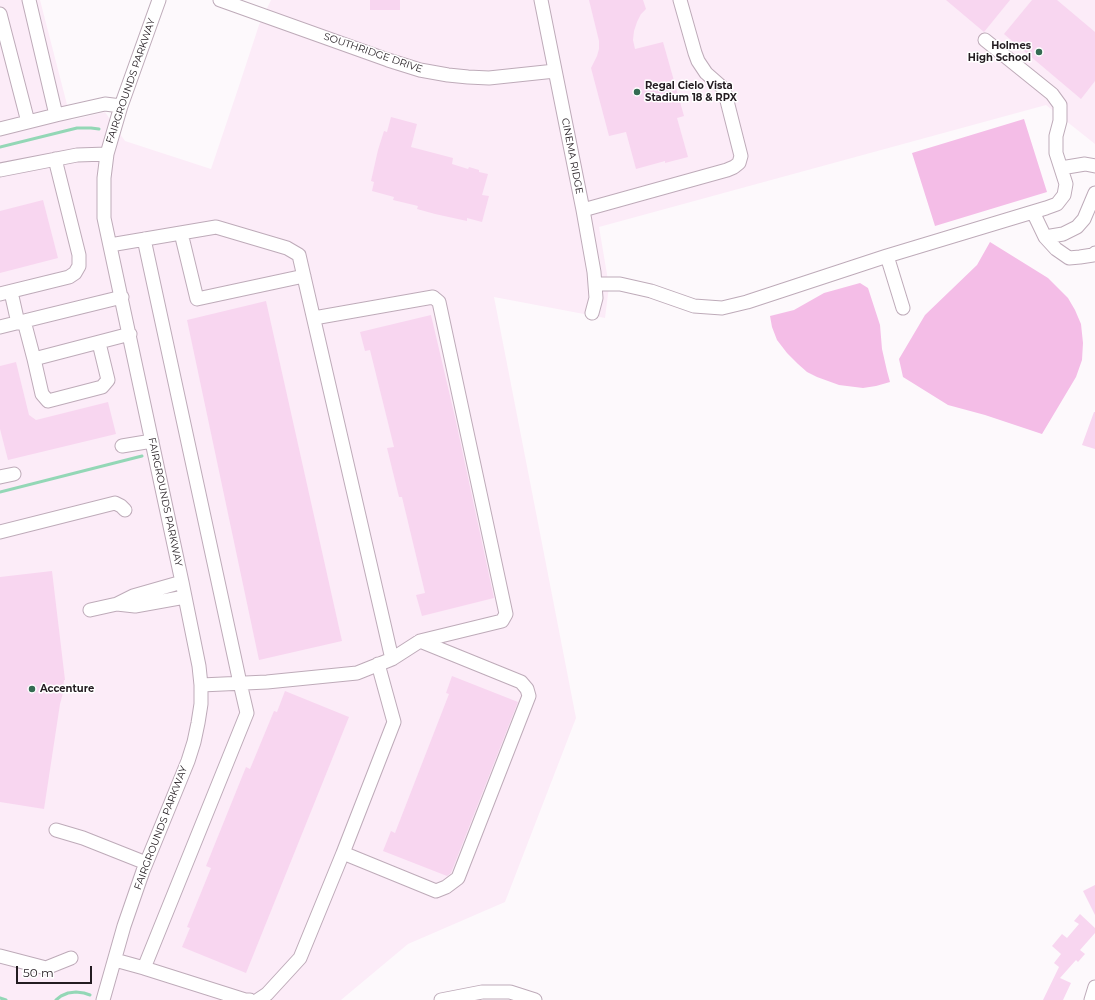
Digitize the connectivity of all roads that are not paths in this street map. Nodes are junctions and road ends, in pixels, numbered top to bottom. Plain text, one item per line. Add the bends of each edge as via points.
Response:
1 (29, 0) edge
2 (159, 0) edge
3 (220, 0) edge
4 (541, 0) edge
5 (680, 0) edge
6 (0, 14) edge
7 (985, 40) dead end
8 (555, 71) junction
9 (121, 106) junction
10 (56, 115) junction
11 (28, 122) junction
12 (0, 129) edge
13 (107, 154) junction
14 (55, 159) junction
15 (1061, 168) junction
16 (1095, 169) edge
17 (0, 170) edge
18 (1095, 193) edge
19 (583, 210) junction
20 (1033, 212) junction
21 (181, 233) junction
22 (1045, 237) junction
23 (144, 240) junction
24 (110, 245) junction
25 (1095, 253) edge
26 (887, 256) junction
27 (304, 276) junction
28 (596, 284) junction
29 (5, 293) edge
30 (122, 297) junction
31 (903, 308) dead end
32 (592, 313) dead end
33 (314, 318) junction
34 (21, 322) junction
35 (0, 327) edge
36 (130, 334) junction
37 (99, 342) junction
38 (34, 359) junction
39 (152, 441) junction
40 (122, 446) dead end
41 (14, 474) dead end
42 (0, 477) edge
43 (125, 510) dead end
44 (0, 532) edge
45 (182, 582) junction
46 (185, 597) junction
47 (117, 604) junction
48 (90, 610) dead end
49 (420, 641) junction
50 (392, 659) junction
51 (378, 664) junction
52 (240, 683) junction
53 (201, 685) junction
54 (56, 830) dead end
55 (344, 853) junction
56 (146, 863) junction
57 (0, 956) edge
58 (71, 958) dead end
59 (115, 960) junction
60 (144, 968) junction
61 (1095, 987) edge
62 (103, 1000) edge
63 (250, 1000) edge
64 (258, 1000) edge
65 (442, 1000) edge
66 (535, 1000) edge
67 (1091, 1000) edge

1 - 10 street
2 - 9 street, FAIRGROUNDS PARKWAY
3 - 8 street, SOUTHRIDGE DRIVE via 420,70 482,78
4 - 8 street, CINEMA RIDGE
5 - 19 street via 698,61 725,93 741,156 739,163 727,170
6 - 11 street
7 - 15 street via 1052,94 1060,105 1056,153
8 - 19 street, CINEMA RIDGE
9 - 10 street via 105,104
9 - 13 street, FAIRGROUNDS PARKWAY
10 - 11 street
11 - 12 street
13 - 14 street
13 - 24 street, FAIRGROUNDS PARKWAY via 104,218
14 - 17 street
14 - 29 street via 80,255 79,266 69,277
15 - 16 street via 1085,164
15 - 20 street via 1066,184 1064,195 1057,204
18 - 22 street via 1084,219 1077,227 1063,234
19 - 28 street, CINEMA RIDGE
20 - 22 street
20 - 26 street
21 - 23 street
21 - 27 street via 216,227 287,248 299,255
21 - 27 street via 197,299
22 - 25 street via 1069,258
23 - 24 street
23 - 52 street
24 - 30 street, FAIRGROUNDS PARKWAY
26 - 28 street via 722,308 694,306 651,291 620,284
26 - 31 street
27 - 33 street
28 - 32 street, CINEMA RIDGE
29 - 34 street
30 - 34 street
30 - 36 street, FAIRGROUNDS PARKWAY
33 - 49 street via 433,297 439,302 506,614 502,621
33 - 50 street
34 - 35 street
34 - 38 street
36 - 37 street
36 - 39 street, FAIRGROUNDS PARKWAY
37 - 38 street
37 - 38 street via 108,380 102,387 95,389 48,401 42,394
39 - 40 street
39 - 45 street, FAIRGROUNDS PARKWAY
41 - 42 street
43 - 44 street via 115,504
45 - 46 street, FAIRGROUNDS PARKWAY
45 - 47 street via 133,596
46 - 47 street via 135,606
46 - 53 street, FAIRGROUNDS PARKWAY
47 - 48 street
49 - 50 street
49 - 55 street via 522,682 529,696 458,878 436,891
50 - 51 street
51 - 52 street via 356,673
51 - 55 street via 394,722
52 - 53 street
52 - 60 street via 247,713
53 - 56 street, FAIRGROUNDS PARKWAY via 201,704 194,742
54 - 56 street
55 - 64 street via 300,958 267,994
56 - 59 street, FAIRGROUNDS PARKWAY
57 - 58 street via 46,968
59 - 60 street
59 - 62 street, FAIRGROUNDS PARKWAY
60 - 63 street
61 - 67 street
65 - 66 street via 482,992 510,992

